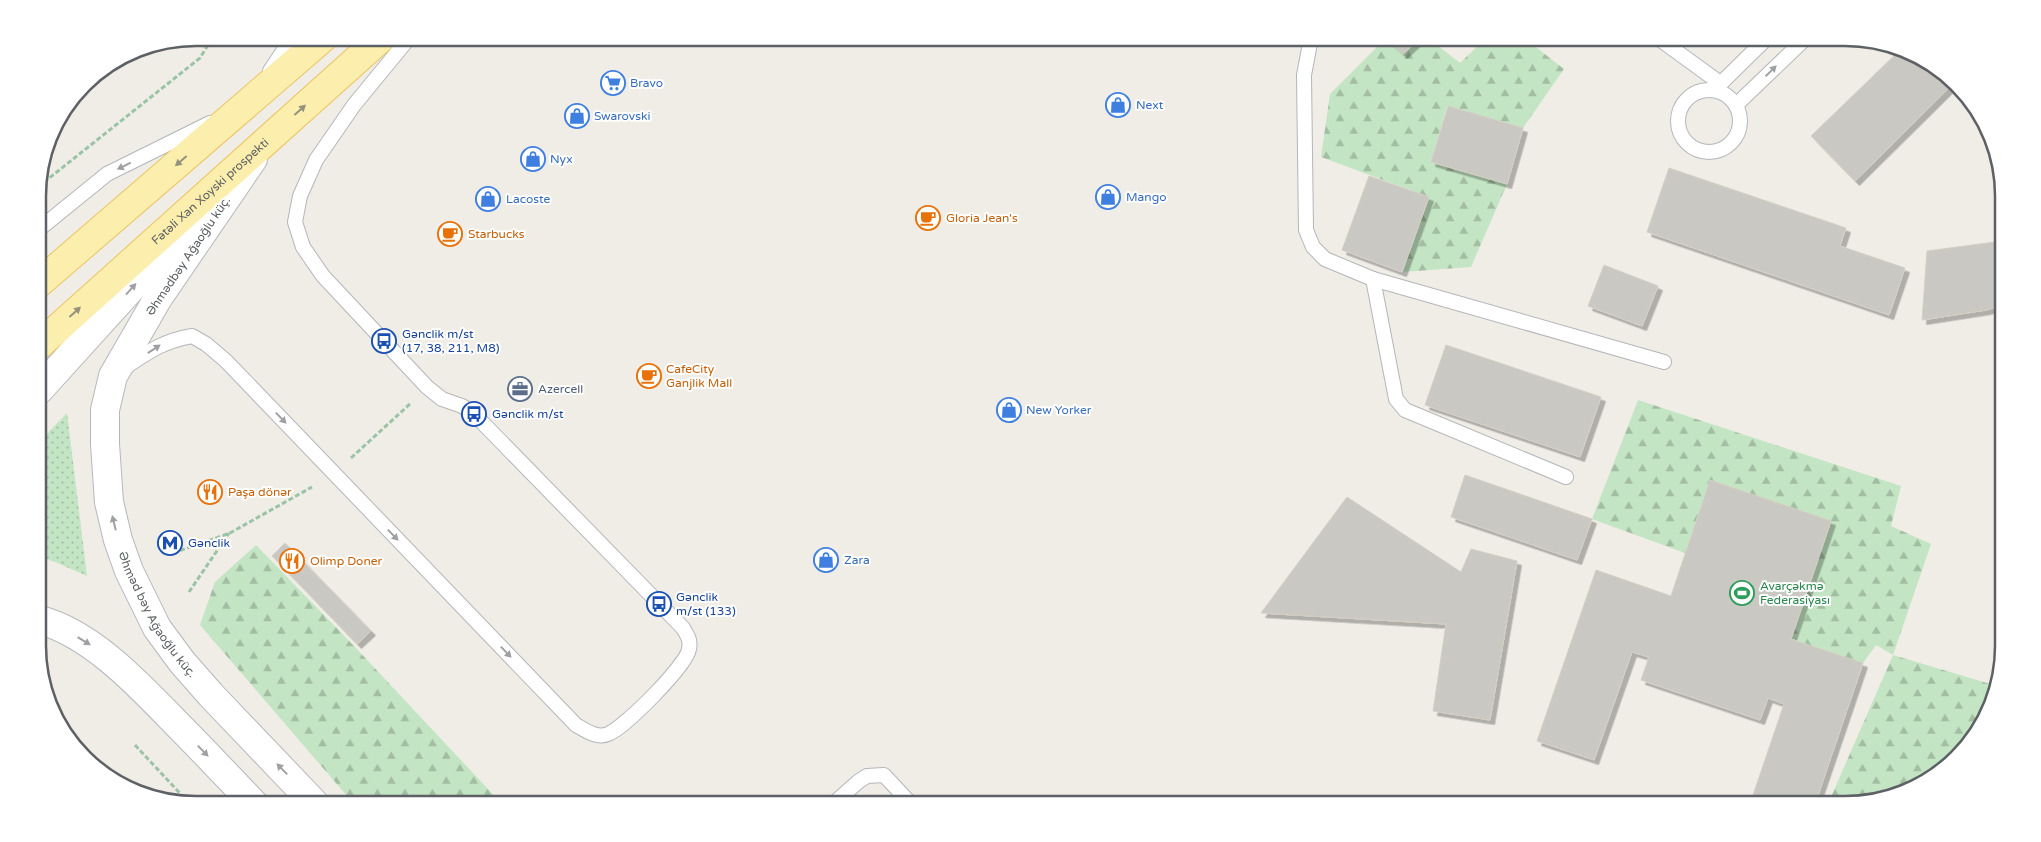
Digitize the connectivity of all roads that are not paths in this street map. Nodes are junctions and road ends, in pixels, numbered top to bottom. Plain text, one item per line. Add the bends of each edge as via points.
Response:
1 (287, 46) edge
2 (314, 46) edge
3 (372, 46) edge
4 (402, 46) edge
5 (1309, 46) edge
6 (1668, 46) edge
7 (1759, 46) edge
8 (1798, 46) edge
9 (1717, 86) junction
10 (246, 105) junction
11 (1736, 105) junction
12 (267, 139) junction
13 (47, 223) edge
14 (47, 276) edge
15 (1373, 279) junction
16 (47, 338) edge
17 (1664, 362) dead end
18 (113, 376) junction
19 (47, 382) edge
20 (1566, 477) dead end
21 (46, 623) edge
22 (247, 796) edge
23 (307, 796) edge
24 (842, 796) edge
25 (902, 796) edge

1 - 10 lane
2 - 10 main road
12 -> 3 main road, Fətəli Xan Xoyski prospekti
18 -> 4 lane via 160,344 192,336 206,344 226,361 576,725 592,734 607,735 674,674 689,650 689,639 683,628 474,414 442,399 427,387 323,276 303,248 295,222 300,196 316,160 354,105
5 - 15 lane via 1304,75 1306,230 1325,260
6 - 9 lane
7 - 9 lane
11 -> 8 lane
9 - 11 lane
9 - 11 lane via 1688,98 1680,109 1678,123 1682,136 1691,146 1704,151 1718,150 1730,144 1738,132 1740,118
10 -> 13 lane via 107,174
10 -> 14 main road
16 -> 12 main road, Fətəli Xan Xoyski prospekti
12 - 18 street, Əhmədbəy Ağaoğlu küç. via 158,298
19 -> 12 street
15 - 17 lane
15 - 20 lane via 1396,399 1405,410
23 -> 18 street, Əhməd bəy Ağaoğlu küç. via 182,662 157,628 141,598 118,540 109,502 106,410
21 -> 22 street via 88,644 113,662
24 - 25 lane via 867,776 884,775

